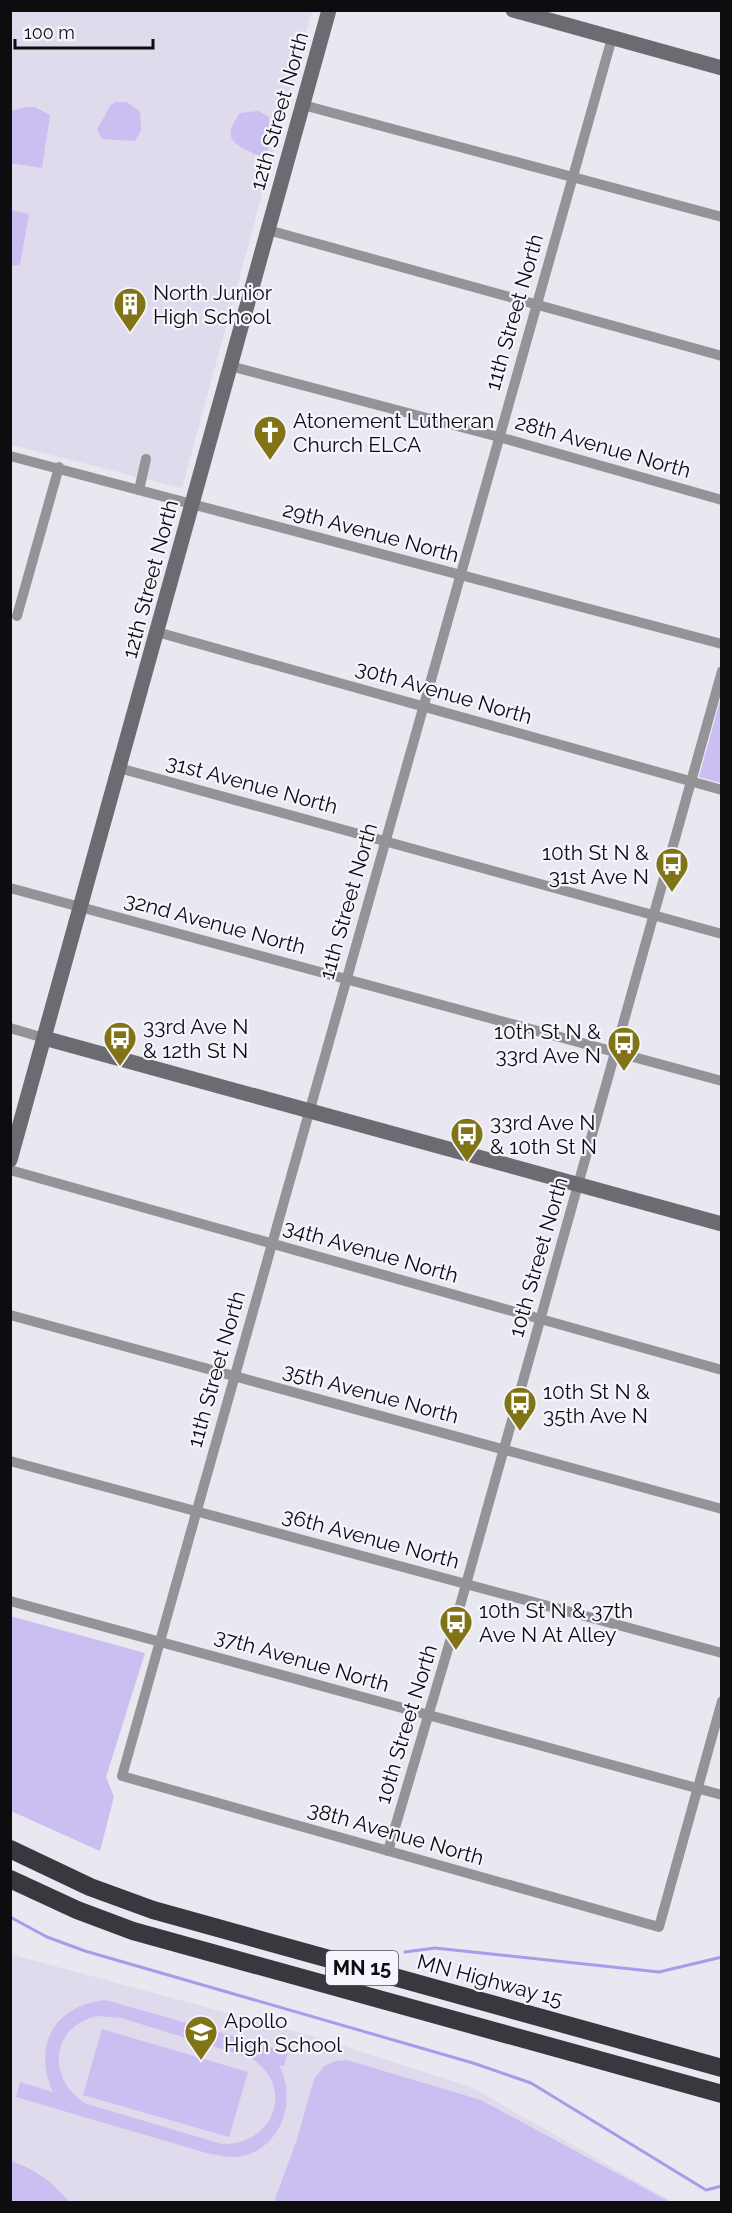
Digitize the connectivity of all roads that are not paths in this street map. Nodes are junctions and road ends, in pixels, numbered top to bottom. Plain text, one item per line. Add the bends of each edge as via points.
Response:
1 (329, 10) edge
2 (513, 10) edge
3 (612, 38) junction
4 (722, 68) edge
5 (303, 105) junction
6 (573, 177) junction
7 (722, 217) edge
8 (268, 230) junction
9 (537, 305) junction
10 (722, 356) edge
11 (230, 366) junction
12 (499, 437) junction
13 (10, 456) edge
14 (146, 459) dead end
15 (59, 467) junction
16 (139, 490) junction
17 (722, 500) edge
18 (192, 505) junction
19 (460, 575) junction
20 (17, 616) dead end
21 (157, 632) junction
22 (722, 644) edge
23 (722, 671) edge
24 (423, 706) junction
25 (119, 768) junction
26 (691, 780) junction
27 (722, 790) edge
28 (386, 841) junction
29 (10, 888) edge
30 (81, 908) junction
31 (653, 915) junction
32 (722, 934) edge
33 (346, 979) junction
34 (10, 1028) edge
35 (44, 1038) junction
36 (615, 1052) junction
37 (722, 1081) edge
38 (309, 1111) junction
39 (10, 1160) edge
40 (10, 1170) edge
41 (578, 1185) junction
42 (722, 1224) edge
43 (272, 1243) junction
44 (10, 1315) edge
45 (540, 1319) junction
46 (722, 1370) edge
47 (234, 1376) junction
48 (504, 1449) junction
49 (10, 1461) edge
50 (722, 1509) edge
51 (196, 1511) junction
52 (466, 1584) junction
53 (10, 1601) edge
54 (160, 1641) junction
55 (722, 1653) edge
56 (722, 1701) edge
57 (428, 1716) junction
58 (122, 1776) joint
59 (698, 1788) junction
60 (722, 1795) edge
61 (10, 1849) edge
62 (388, 1851) junction
63 (10, 1879) edge
64 (722, 2066) edge
65 (718, 2094) edge

1 - 5 street, 12th Street North
2 - 3 street
3 - 4 street
3 - 6 street, 11th Street North
5 - 6 street
5 - 8 street, 12th Street North
6 - 7 street
6 - 9 street, 11th Street North
8 - 9 street
8 - 11 street, 12th Street North
9 - 10 street
9 - 12 street, 11th Street North
11 - 12 street, 28th Avenue North
11 - 18 street, 12th Street North
12 - 17 street, 28th Avenue North
12 - 19 street, 11th Street North
13 - 15 street, 29th Avenue North
14 - 16 street
15 - 16 street, 29th Avenue North
15 - 20 street
16 - 18 street, 29th Avenue North
18 - 19 street, 29th Avenue North
18 - 21 street, 12th Street North
19 - 22 street, 29th Avenue North
19 - 24 street, 11th Street North
21 - 24 street, 30th Avenue North
21 - 25 street, 12th Street North
23 - 26 street, 10th Street North
24 - 26 street, 30th Avenue North
24 - 28 street, 11th Street North
25 - 28 street, 31st Avenue North
25 - 30 street, 12th Street North
26 - 27 street, 30th Avenue North
26 - 31 street, 10th Street North
28 - 31 street, 31st Avenue North
28 - 33 street, 11th Street North
29 - 30 street, 32nd Avenue North
30 - 33 street, 32nd Avenue North
30 - 35 street, 12th Street North
31 - 32 street, 31st Avenue North
31 - 36 street, 10th Street North
33 - 36 street, 32nd Avenue North
33 - 38 street, 11th Street North
34 - 35 street
35 - 38 street
35 - 39 street, 12th Street North
36 - 37 street, 32nd Avenue North
36 - 41 street, 10th Street North
38 - 41 street
38 - 43 street, 11th Street North
40 - 43 street, 34th Avenue North
41 - 42 street
41 - 45 street, 10th Street North
43 - 45 street, 34th Avenue North
43 - 47 street, 11th Street North
44 - 47 street, 35th Avenue North
45 - 46 street, 34th Avenue North
45 - 48 street, 10th Street North
47 - 48 street, 35th Avenue North
47 - 51 street, 11th Street North
48 - 50 street, 35th Avenue North
48 - 52 street, 10th Street North
49 - 51 street, 36th Avenue North
51 - 52 street, 36th Avenue North
51 - 54 street, 11th Street North
52 - 55 street, 36th Avenue North
52 - 57 street, 10th Street North
53 - 54 street, 37th Avenue North
54 - 57 street, 37th Avenue North
54 - 58 street, 11th Street North
56 - 59 street
57 - 59 street, 37th Avenue North
57 - 62 street, 10th Street North
58 - 62 street, 38th Avenue North
59 - 60 street, 37th Avenue North
59 - 62 street, 38th Avenue North via 659,1927
61 - 64 highway, MN Highway 15 / MN 15 via 90,1887 153,1910
63 - 65 highway, MN 15 via 77,1911 133,1931

